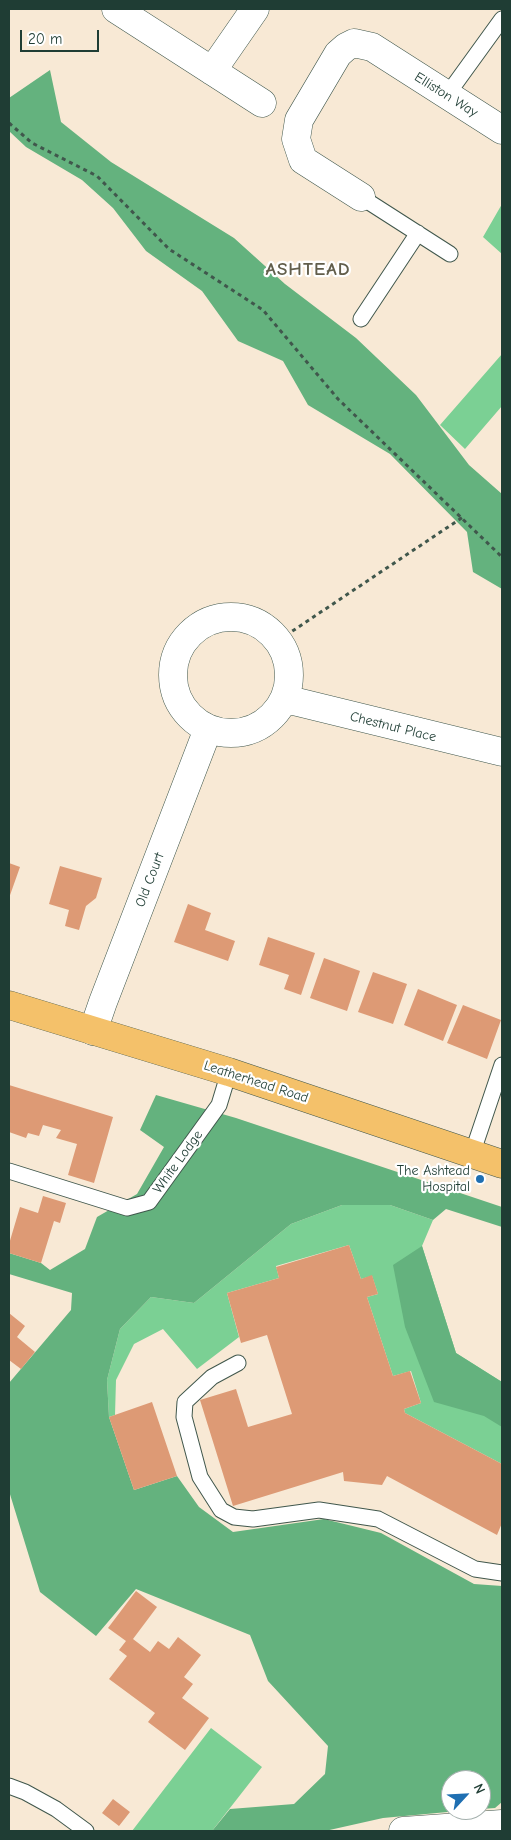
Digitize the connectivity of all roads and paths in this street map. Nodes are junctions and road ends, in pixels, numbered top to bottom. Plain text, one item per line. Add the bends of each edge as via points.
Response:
1 (116, 9) edge
2 (255, 9) edge
3 (502, 19) edge
4 (212, 72) junction
5 (447, 95) junction
6 (262, 103) dead end
7 (9, 123) edge
8 (502, 130) edge
9 (361, 197) joint
10 (418, 233) junction
11 (450, 254) dead end
12 (361, 320) dead end
13 (463, 517) junction
14 (502, 557) edge
15 (279, 640) junction
16 (284, 699) junction
17 (208, 729) junction
18 (502, 752) edge
19 (9, 1005) edge
20 (94, 1032) junction
21 (502, 1065) edge
22 (229, 1072) junction
23 (472, 1154) junction
24 (502, 1164) edge
25 (9, 1171) edge
26 (238, 1363) dead end
27 (502, 1573) edge
28 (9, 1786) edge
29 (502, 1824) edge
30 (86, 1831) edge
31 (403, 1831) edge

1 - 4 street
2 - 4 street
3 - 5 lane
4 - 6 street
5 - 8 street, Elliston Way
5 - 9 street, Elliston Way via 363,44 354,43 338,54 300,120 296,139 303,160
7 - 13 path via 32,143 97,176 169,249 263,310 338,399
9 - 10 lane
10 - 11 lane
10 - 12 lane
13 - 14 path
13 - 15 path
15 - 16 street via 290,669
15 - 17 street via 255,620 224,616 196,626 176,651 172,681 183,710
16 - 17 street via 265,723 237,734
16 - 18 street, Chestnut Place
17 - 20 street, Old Court via 102,1002
19 - 20 highway, Leatherhead Road
20 - 22 highway, Leatherhead Road
21 - 23 lane
22 - 23 highway, Leatherhead Road
22 - 25 lane, White Lodge via 219,1105 149,1202 127,1208
23 - 24 highway, Leatherhead Road
26 - 27 lane via 212,1377 186,1402 184,1417 200,1477 221,1510 253,1519 318,1510 378,1519 476,1569
28 - 30 lane via 56,1809
29 - 31 street

